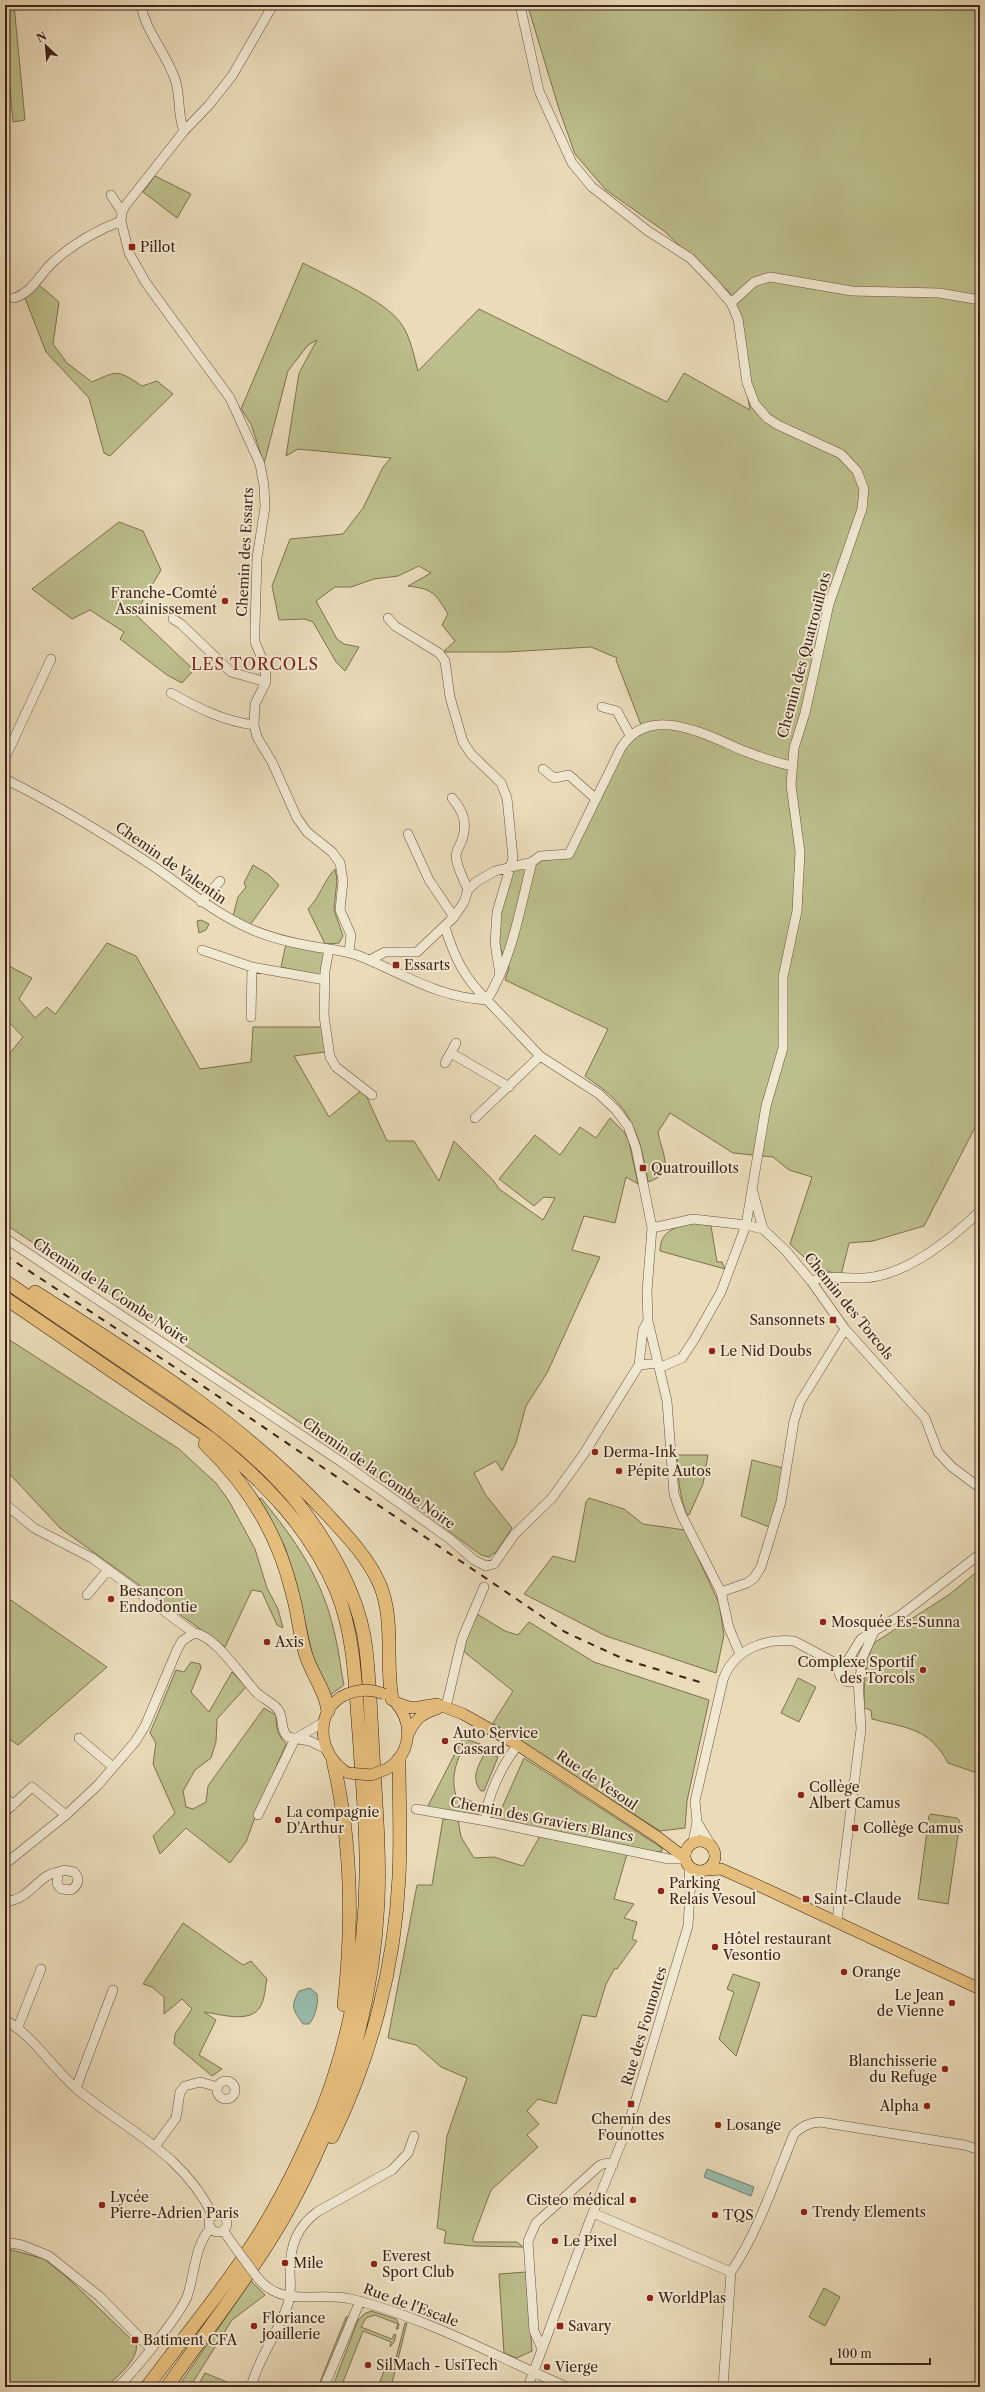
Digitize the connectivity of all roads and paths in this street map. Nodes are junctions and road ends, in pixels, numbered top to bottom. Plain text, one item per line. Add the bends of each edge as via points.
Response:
1 (141, 5) edge
2 (273, 5) edge
3 (520, 5) edge
4 (184, 131) junction
5 (111, 195) dead end
6 (122, 216) junction
7 (14, 298) dead end
8 (980, 300) edge
9 (731, 302) junction
10 (388, 618) dead end
11 (173, 619) dead end
12 (51, 659) dead end
13 (266, 682) junction
14 (171, 693) dead end
15 (602, 707) dead end
16 (254, 725) junction
17 (630, 734) junction
18 (5, 758) edge
19 (791, 766) junction
20 (543, 769) dead end
21 (5, 780) edge
22 (452, 798) dead end
23 (596, 799) junction
24 (408, 834) dead end
25 (532, 862) junction
26 (509, 869) junction
27 (220, 881) dead end
28 (468, 890) junction
29 (200, 902) junction
30 (454, 917) junction
31 (445, 927) junction
32 (328, 949) junction
33 (202, 950) dead end
34 (350, 952) junction
35 (370, 960) junction
36 (252, 967) junction
37 (500, 975) junction
38 (325, 980) junction
39 (487, 1000) junction
40 (251, 1017) dead end
41 (456, 1043) dead end
42 (451, 1054) junction
43 (540, 1056) junction
44 (445, 1062) dead end
45 (509, 1087) junction
46 (372, 1095) dead end
47 (475, 1118) dead end
48 (753, 1190) junction
49 (980, 1211) edge
50 (746, 1225) junction
51 (652, 1228) junction
52 (763, 1229) junction
53 (5, 1238) edge
54 (5, 1272) edge
55 (5, 1281) edge
56 (811, 1281) junction
57 (5, 1298) edge
58 (648, 1321) junction
59 (845, 1329) junction
60 (638, 1365) junction
61 (659, 1365) junction
62 (176, 1417) junction
63 (980, 1488) edge
64 (5, 1504) edge
65 (980, 1554) edge
66 (108, 1570) junction
67 (484, 1587) dead end
68 (721, 1592) junction
69 (87, 1595) dead end
70 (875, 1631) junction
71 (194, 1633) junction
72 (740, 1654) junction
73 (844, 1663) junction
74 (859, 1665) junction
75 (855, 1680) junction
76 (391, 1698) junction
77 (446, 1707) junction
78 (326, 1717) junction
79 (409, 1733) junction
80 (79, 1738) dead end
81 (295, 1739) junction
82 (518, 1745) junction
83 (330, 1755) junction
84 (399, 1759) junction
85 (113, 1767) junction
86 (5, 1797) edge
87 (13, 1805) junction
88 (416, 1809) dead end
89 (5, 1812) edge
90 (66, 1815) junction
91 (258, 1815) dead end
92 (486, 1820) junction
93 (697, 1822) junction
94 (664, 1841) junction
95 (692, 1843) junction
96 (710, 1845) junction
97 (715, 1855) junction
98 (662, 1858) junction
99 (686, 1861) junction
100 (5, 1864) edge
101 (705, 1870) junction
102 (58, 1874) dead end
103 (766, 1889) junction
104 (690, 1892) junction
105 (5, 1901) edge
106 (837, 1920) junction
107 (41, 1969) dead end
108 (980, 1989) edge
109 (112, 1990) dead end
110 (5, 2020) edge
111 (18, 2027) junction
112 (218, 2087) dead end
113 (76, 2088) junction
114 (321, 2110) junction
115 (414, 2136) dead end
116 (156, 2145) junction
117 (980, 2150) edge
118 (613, 2165) junction
119 (297, 2192) junction
120 (593, 2213) junction
121 (213, 2216) junction
122 (211, 2228) junction
123 (223, 2230) junction
124 (5, 2242) edge
125 (731, 2272) junction
126 (290, 2296) junction
127 (360, 2301) junction
128 (151, 2349) junction
129 (542, 2349) junction
130 (533, 2371) junction
131 (117, 2387) edge
132 (147, 2387) edge
133 (168, 2387) edge
134 (251, 2387) edge
135 (324, 2387) edge
136 (528, 2387) edge
137 (567, 2387) edge
138 (723, 2387) edge

1 - 4 street via 150,31 175,79 179,95 180,123
2 - 4 street via 232,76 210,105
3 - 9 street, Chemin des Quatrouillots via 539,91 572,163 592,187 648,231 690,258
4 - 6 street
5 - 6 street, Chemin des Essarts
6 - 7 street via 77,242 52,262 29,291
6 - 13 street, Chemin des Essarts via 129,253 146,283 230,398 260,464 265,507 257,558 255,642 265,666
8 - 9 street via 940,293 852,291 770,277 754,282
9 - 19 street, Chemin des Quatrouillots via 741,330 747,383 755,404 767,418 778,425 840,454 857,471 864,489 862,509 827,611 806,712
10 - 26 street via 395,626 434,649 444,661 450,697 463,742 471,754 501,783 507,798 513,858
11 - 13 street via 231,672
12 - 18 street
13 - 16 street via 255,704
14 - 16 street via 197,708 227,720
15 - 17 street via 617,711
16 - 34 street via 257,737 272,762 297,818 307,832 332,852 340,863 343,881 340,910 350,935
17 - 19 street via 646,726 669,725 698,732 749,753
17 - 23 street
19 - 48 street, Chemin des Quatrouillots via 800,852 797,911 783,978 783,1048 766,1106 756,1156
20 - 23 street via 554,778 569,776
21 - 29 street, Chemin de Valentin via 94,827 155,867
22 - 28 street via 465,820 464,833 456,854
23 - 25 street via 569,854 540,856
24 - 30 street via 429,880
25 - 26 street
25 - 37 street
26 - 28 street via 489,873
26 - 37 street via 497,912 495,944
27 - 29 street
28 - 30 street
29 - 32 street, Chemin de Valentin via 215,912 268,937
30 - 31 street
31 - 35 street via 417,952 385,952
31 - 39 street via 462,972
32 - 34 street, Chemin de Valentin
32 - 38 street
33 - 36 street
34 - 35 street, Chemin de Valentin
35 - 39 street, Chemin de Valentin via 432,990 472,1000
36 - 38 street
36 - 40 street
37 - 39 street
38 - 46 street via 324,1016 330,1057 336,1067
39 - 43 street
41 - 42 street
42 - 44 street
42 - 45 street
43 - 45 street
43 - 51 street via 599,1094 628,1126 636,1148
45 - 47 street
48 - 50 street, Chemin des Quatrouillots
48 - 52 street, Chemin des Quatrouillots
49 - 56 street via 968,1223 914,1262 867,1278 826,1276
50 - 51 street via 693,1220
50 - 52 street
50 - 61 street, Chemin des Quatrouillots via 721,1292 695,1338 682,1358
51 - 58 street via 647,1291
52 - 56 street, Chemin des Torcols
53 - 60 street, Chemin de la Combe Noire via 343,1463 450,1539 474,1560 486,1566 494,1564 514,1535 552,1498 583,1455
54 - 76 highway via 172,1382 232,1426 283,1470 337,1525 374,1571 385,1599 389,1629
55 - 119 highway via 167,1390 252,1456 285,1488 313,1524 339,1568 356,1610 366,1648 378,1859 376,1930 371,1971 354,2050 329,2124
56 - 59 street, Chemin des Torcols
57 - 62 highway
58 - 60 street, Chemin de la Combe Noire via 643,1330
58 - 61 street
59 - 63 street, Chemin des Torcols via 925,1418 938,1452 952,1467
59 - 68 street via 800,1402 794,1421 781,1502 761,1567 747,1583
60 - 61 street, Chemin des Quatrouillots
61 - 68 street via 668,1410 676,1502
62 - 78 highway via 233,1473 267,1524 289,1579 305,1654 324,1694
62 - 114 highway via 210,1438 240,1462 284,1506 313,1547 331,1579 345,1614 351,1638 365,1826 363,1929 358,1976 350,2012 330,2087
64 - 66 street via 34,1528 79,1550
65 - 70 street
66 - 69 street
66 - 71 street
67 - 77 street via 462,1638
68 - 72 street via 729,1628
70 - 73 street via 862,1639
70 - 74 street via 864,1649
71 - 81 street via 201,1635 226,1655 255,1692 279,1710 285,1734
71 - 85 street via 182,1641 177,1650 145,1726
72 - 73 street via 765,1643 794,1641
72 - 93 street via 726,1670 723,1680 695,1800
73 - 74 street via 854,1660
73 - 75 street via 839,1672 842,1678
74 - 75 street via 861,1672
75 - 106 street via 859,1692 861,1729
76 - 77 main road, Rue de Vesoul via 412,1708 437,1704
76 - 78 main road, bridge via 372,1690 358,1690 341,1697
76 - 79 main road via 404,1713
77 - 79 main road via 421,1716
77 - 82 main road, Rue de Vesoul
78 - 81 street
78 - 83 main road via 323,1738
79 - 84 main road via 407,1745
80 - 85 street
81 - 83 street via 315,1743
81 - 91 street
82 - 92 street via 507,1760 488,1803
82 - 94 main road, Rue de Vesoul
83 - 84 main road, bridge via 348,1773 371,1775 387,1769
83 - 114 highway via 348,1874 351,1931 344,2006
84 - 119 highway via 399,1880 390,1956 381,1998 359,2073 341,2119 323,2156
85 - 90 street
86 - 87 street
87 - 89 street
87 - 90 street via 32,1787
88 - 92 street, Chemin des Graviers Blancs
90 - 100 street
92 - 98 street, Chemin des Graviers Blancs
93 - 95 street
93 - 96 street
94 - 95 main road, Rue de Vesoul
94 - 98 street via 668,1849
94 - 99 main road, Rue de Vesoul
95 - 96 main road via 700,1840
95 - 99 main road via 686,1850
96 - 97 main road
97 - 101 main road via 713,1864
97 - 103 main road
98 - 99 street, Chemin des Graviers Blancs
99 - 101 main road
99 - 104 street, Rue des Founottes
101 - 103 main road via 721,1870
101 - 104 street, Rue des Founottes via 694,1880
102 - 105 street via 47,1875 20,1898
103 - 106 main road
104 - 118 street, Rue des Founottes via 689,1919 669,1994 628,2126
106 - 108 main road
107 - 111 street
109 - 113 street
110 - 111 street
111 - 113 street
112 - 116 street via 200,2082 185,2086 180,2092 176,2118
113 - 116 street
114 - 132 highway via 274,2210 250,2249
115 - 126 street via 408,2153 392,2170 306,2220 297,2232 292,2247
116 - 121 street via 193,2182
117 - 125 street via 964,2145 820,2122 806,2125 794,2134 760,2218 742,2256
118 - 120 street, Rue des Founottes
118 - 129 street via 600,2165 536,2223 531,2232 528,2241 534,2331
119 - 133 highway via 257,2260
120 - 125 street
120 - 129 street, Rue des Founottes
121 - 122 street via 210,2220
121 - 123 street via 221,2215 225,2218 227,2223
122 - 123 street via 218,2232
122 - 128 street via 200,2245 186,2298
123 - 126 street, Rue de l'Escale, bridge via 257,2277 272,2292
124 - 128 street via 22,2245 49,2256 99,2296
125 - 138 street
126 - 127 street, Rue de l'Escale
126 - 134 street via 281,2322 256,2369
127 - 130 street, Rue de l'Escale via 448,2333
127 - 135 street
128 - 131 street
129 - 130 street, Rue des Founottes
130 - 136 street, Rue des Founottes
130 - 137 street

